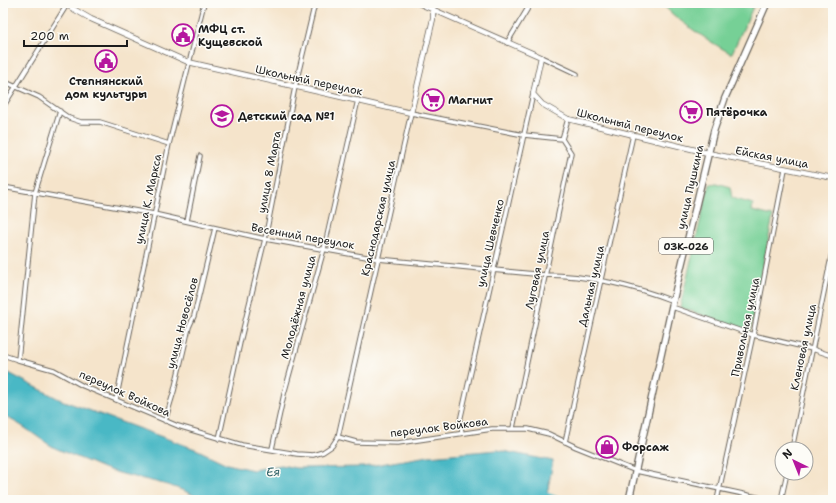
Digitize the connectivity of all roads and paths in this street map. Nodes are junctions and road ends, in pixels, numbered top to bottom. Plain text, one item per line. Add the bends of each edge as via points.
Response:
1 (204, 3) edge
2 (315, 3) edge
3 (418, 3) edge
4 (433, 3) edge
5 (531, 3) edge
6 (767, 3) edge
7 (65, 4) edge
8 (433, 10) junction
9 (507, 43) junction
10 (541, 57) junction
11 (188, 62) junction
12 (577, 74) dead end
13 (3, 81) edge
14 (16, 86) junction
15 (295, 87) junction
16 (533, 94) junction
17 (358, 100) junction
18 (3, 107) edge
19 (60, 111) junction
20 (411, 113) junction
21 (568, 119) junction
22 (524, 135) junction
23 (634, 135) junction
24 (562, 139) junction
25 (169, 144) junction
26 (708, 153) junction
27 (200, 156) dead end
28 (785, 169) junction
29 (833, 178) edge
30 (3, 187) edge
31 (35, 193) junction
32 (154, 214) junction
33 (187, 221) junction
34 (215, 228) junction
35 (265, 238) junction
36 (833, 248) edge
37 (324, 249) junction
38 (378, 259) junction
39 (494, 269) junction
40 (545, 275) junction
41 (601, 281) junction
42 (672, 304) junction
43 (753, 335) junction
44 (812, 349) junction
45 (3, 355) edge
46 (833, 356) edge
47 (18, 360) junction
48 (116, 400) junction
49 (164, 421) junction
50 (513, 428) junction
51 (462, 433) junction
52 (338, 437) junction
53 (219, 439) junction
54 (794, 441) edge
55 (565, 442) junction
56 (272, 449) junction
57 (636, 471) junction
58 (785, 481) edge
59 (720, 489) junction
60 (629, 499) edge
61 (717, 500) edge
62 (771, 500) edge
63 (781, 500) edge

1 - 11 street, улица К. Маркса
2 - 15 street, улица 8 Марта
3 - 8 street
4 - 8 street, Краснодарская улица
5 - 9 street
6 - 26 main road, улица Пушкина / 03К-026 via 721,109
7 - 11 street, Школьный переулок via 91,19
7 - 14 street
8 - 9 street
8 - 20 street, Краснодарская улица
9 - 10 street
10 - 12 street
10 - 16 street, улица Шевченко
11 - 15 street, Школьный переулок
11 - 25 street, улица К. Маркса
13 - 14 street
14 - 18 street
14 - 19 street
15 - 17 street, Школьный переулок
15 - 35 street, улица 8 Марта
16 - 21 street, Школьный переулок via 542,104
16 - 22 street, улица Шевченко
17 - 20 street, Школьный переулок
17 - 37 street, Молодёжная улица
19 - 25 street via 69,118 81,122 100,122
19 - 31 street
20 - 22 street, Школьный переулок
20 - 38 street, Краснодарская улица
21 - 23 street, Школьный переулок
21 - 24 street
22 - 24 street, Школьный переулок
22 - 39 street, улица Шевченко
23 - 26 street, Школьный переулок
23 - 41 street, Дальная улица
24 - 40 street, Луговая улица via 571,152
25 - 32 street, улица К. Маркса
26 - 28 street, Ейская улица
26 - 42 main road, улица Пушкина / 03К-026
27 - 33 street
28 - 29 street, Ейская улица
28 - 43 street, Привольная улица
30 - 31 street, Весенний переулок
31 - 32 street, Весенний переулок
31 - 47 street
32 - 33 street, Весенний переулок
32 - 48 street, улица К. Маркса
33 - 34 street, Весенний переулок
34 - 35 street, Весенний переулок
34 - 49 street, улица Новосёлов via 194,316
35 - 37 street, Весенний переулок
35 - 53 street, улица 8 Марта
36 - 44 street, Кленовая улица
37 - 38 street, Весенний переулок
37 - 56 street, Молодёжная улица via 284,394
38 - 39 street, Весенний переулок
38 - 52 street, Краснодарская улица
39 - 40 street, Весенний переулок
39 - 51 street, улица Шевченко via 460,421
40 - 41 street, Весенний переулок
40 - 50 street, Луговая улица
41 - 42 street, Весенний переулок via 657,295
41 - 55 street, Дальная улица
42 - 43 street, Весенний переулок
42 - 57 main road, улица Пушкина / 03К-026
43 - 44 street, Весенний переулок
43 - 59 street, Привольная улица
44 - 46 street, Весенний переулок
44 - 54 street, Кленовая улица
45 - 47 street, переулок Войкова
47 - 48 street, переулок Войкова via 54,370
48 - 49 street, переулок Войкова
49 - 53 street, переулок Войкова
50 - 51 street, переулок Войкова
50 - 55 street, переулок Войкова via 549,434
51 - 52 street, переулок Войкова via 398,443 356,442
52 - 56 street, переулок Войкова via 332,446 313,455
53 - 56 street, переулок Войкова
55 - 57 street, переулок Войкова
57 - 59 street, переулок Войкова
57 - 60 main road, улица Пушкина / 03К-026
58 - 63 street
59 - 61 street, Привольная улица
59 - 62 street, переулок Войкова

